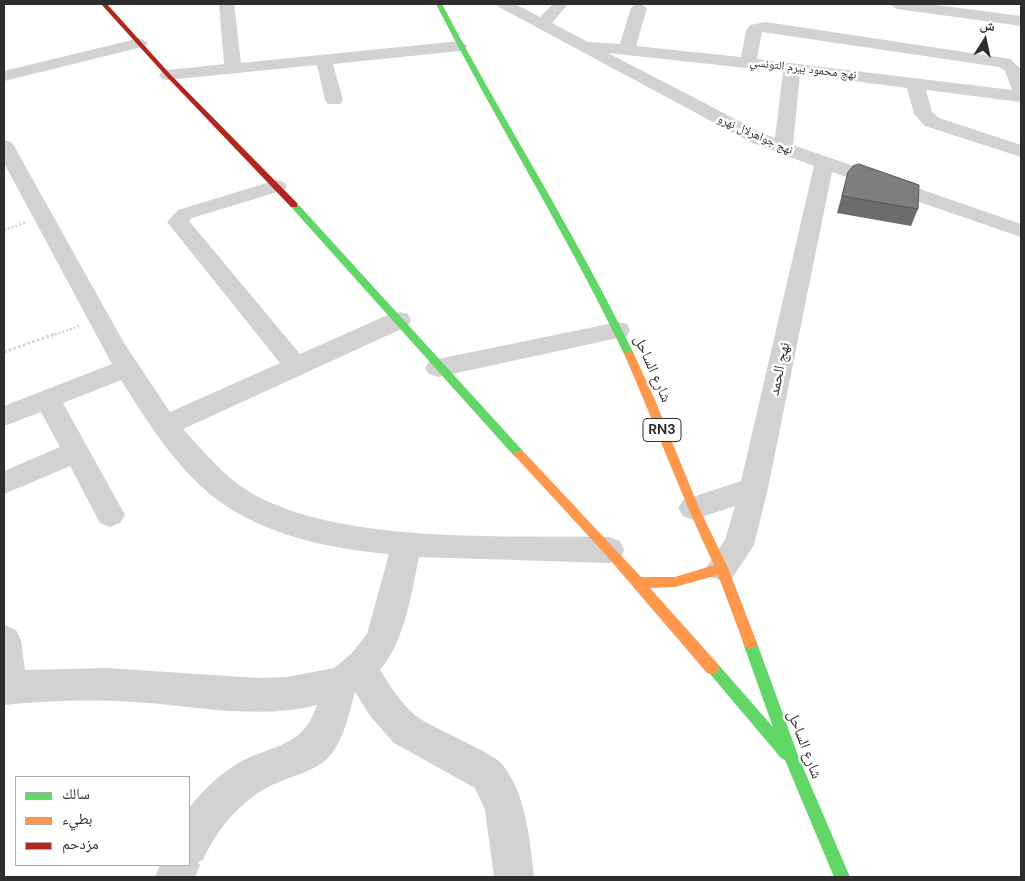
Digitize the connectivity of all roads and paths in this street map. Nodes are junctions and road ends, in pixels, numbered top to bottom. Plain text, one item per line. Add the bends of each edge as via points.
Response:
1 (104, 4) edge
2 (226, 4) edge
3 (440, 4) edge
4 (504, 4) edge
5 (561, 4) edge
6 (897, 4) edge
7 (639, 8) dead end
8 (1021, 21) edge
9 (542, 24) junction
10 (140, 42) junction
11 (584, 45) junction
12 (460, 46) junction
13 (627, 49) junction
14 (324, 61) junction
15 (748, 63) junction
16 (792, 68) junction
17 (234, 69) junction
18 (168, 75) junction
19 (4, 76) edge
20 (915, 83) junction
21 (1021, 92) edge
22 (1021, 97) edge
23 (334, 100) dead end
24 (4, 146) edge
25 (783, 149) junction
26 (1021, 151) edge
27 (824, 163) junction
28 (277, 186) junction
29 (1021, 230) edge
30 (98, 319) junction
31 (399, 320) junction
32 (618, 330) junction
33 (4, 352) edge
34 (297, 367) junction
35 (126, 368) junction
36 (438, 368) junction
37 (48, 399) junction
38 (4, 416) edge
39 (166, 425) junction
40 (75, 452) junction
41 (4, 483) edge
42 (754, 488) junction
43 (693, 508) junction
44 (110, 515) dead end
45 (407, 544) junction
46 (609, 550) junction
47 (722, 568) junction
48 (637, 582) junction
49 (4, 640) edge
50 (350, 675) junction
51 (7, 689) edge
52 (792, 759) junction
53 (190, 844) edge
54 (514, 877) edge
55 (842, 877) edge

1 - 10 street
2 - 17 street
3 - 12 street, شارع الساحل / RN3
4 - 9 street, نهج جواهرلال نهرو
5 - 9 street
6 - 8 street
7 - 13 street
9 - 11 street, نهج جواهرلال نهرو
10 - 18 street
10 - 19 street
11 - 13 street, نهج محمود بيرم التونسي
11 - 25 street, نهج جواهرلال نهرو via 732,126
12 - 14 street
12 - 32 street, شارع الساحل / RN3 via 590,273
13 - 15 street, نهج محمود بيرم التونسي
14 - 17 street
14 - 23 street
15 - 16 street, نهج محمود بيرم التونسي
15 - 21 street via 754,31 766,27 1004,63 1013,69
16 - 20 street, نهج محمود بيرم التونسي
16 - 25 street
17 - 18 street
18 - 28 street
20 - 22 street, نهج محمود بيرم التونسي
20 - 26 street via 923,114 932,122
24 - 30 street
25 - 27 street, نهج جواهرلال نهرو
27 - 29 street, نهج جواهرلال نهرو
27 - 42 street, نهج الحمد
28 - 31 street
28 - 34 street via 185,214 178,222
30 - 33 path
30 - 35 street
31 - 34 street
31 - 36 street
32 - 36 street
32 - 43 street, شارع الساحل / RN3
34 - 39 street
35 - 37 street
35 - 39 street
36 - 46 street
37 - 38 street
37 - 40 street
39 - 45 street via 191,457 222,487 259,511 302,527
40 - 41 street
40 - 44 street
42 - 43 street
42 - 47 street, نهج الحمد via 739,545
43 - 47 street, شارع الساحل / RN3
45 - 46 street
45 - 50 street via 375,651
46 - 48 street
47 - 48 street via 675,582
47 - 52 street, شارع الساحل / RN3
48 - 52 street
49 - 51 street
50 - 51 street via 312,689 274,694 121,685 58,684
50 - 53 street via 320,740 303,754 262,770 222,796
50 - 54 street via 406,731 488,775 499,795
52 - 55 street, شارع الساحل / RN3

